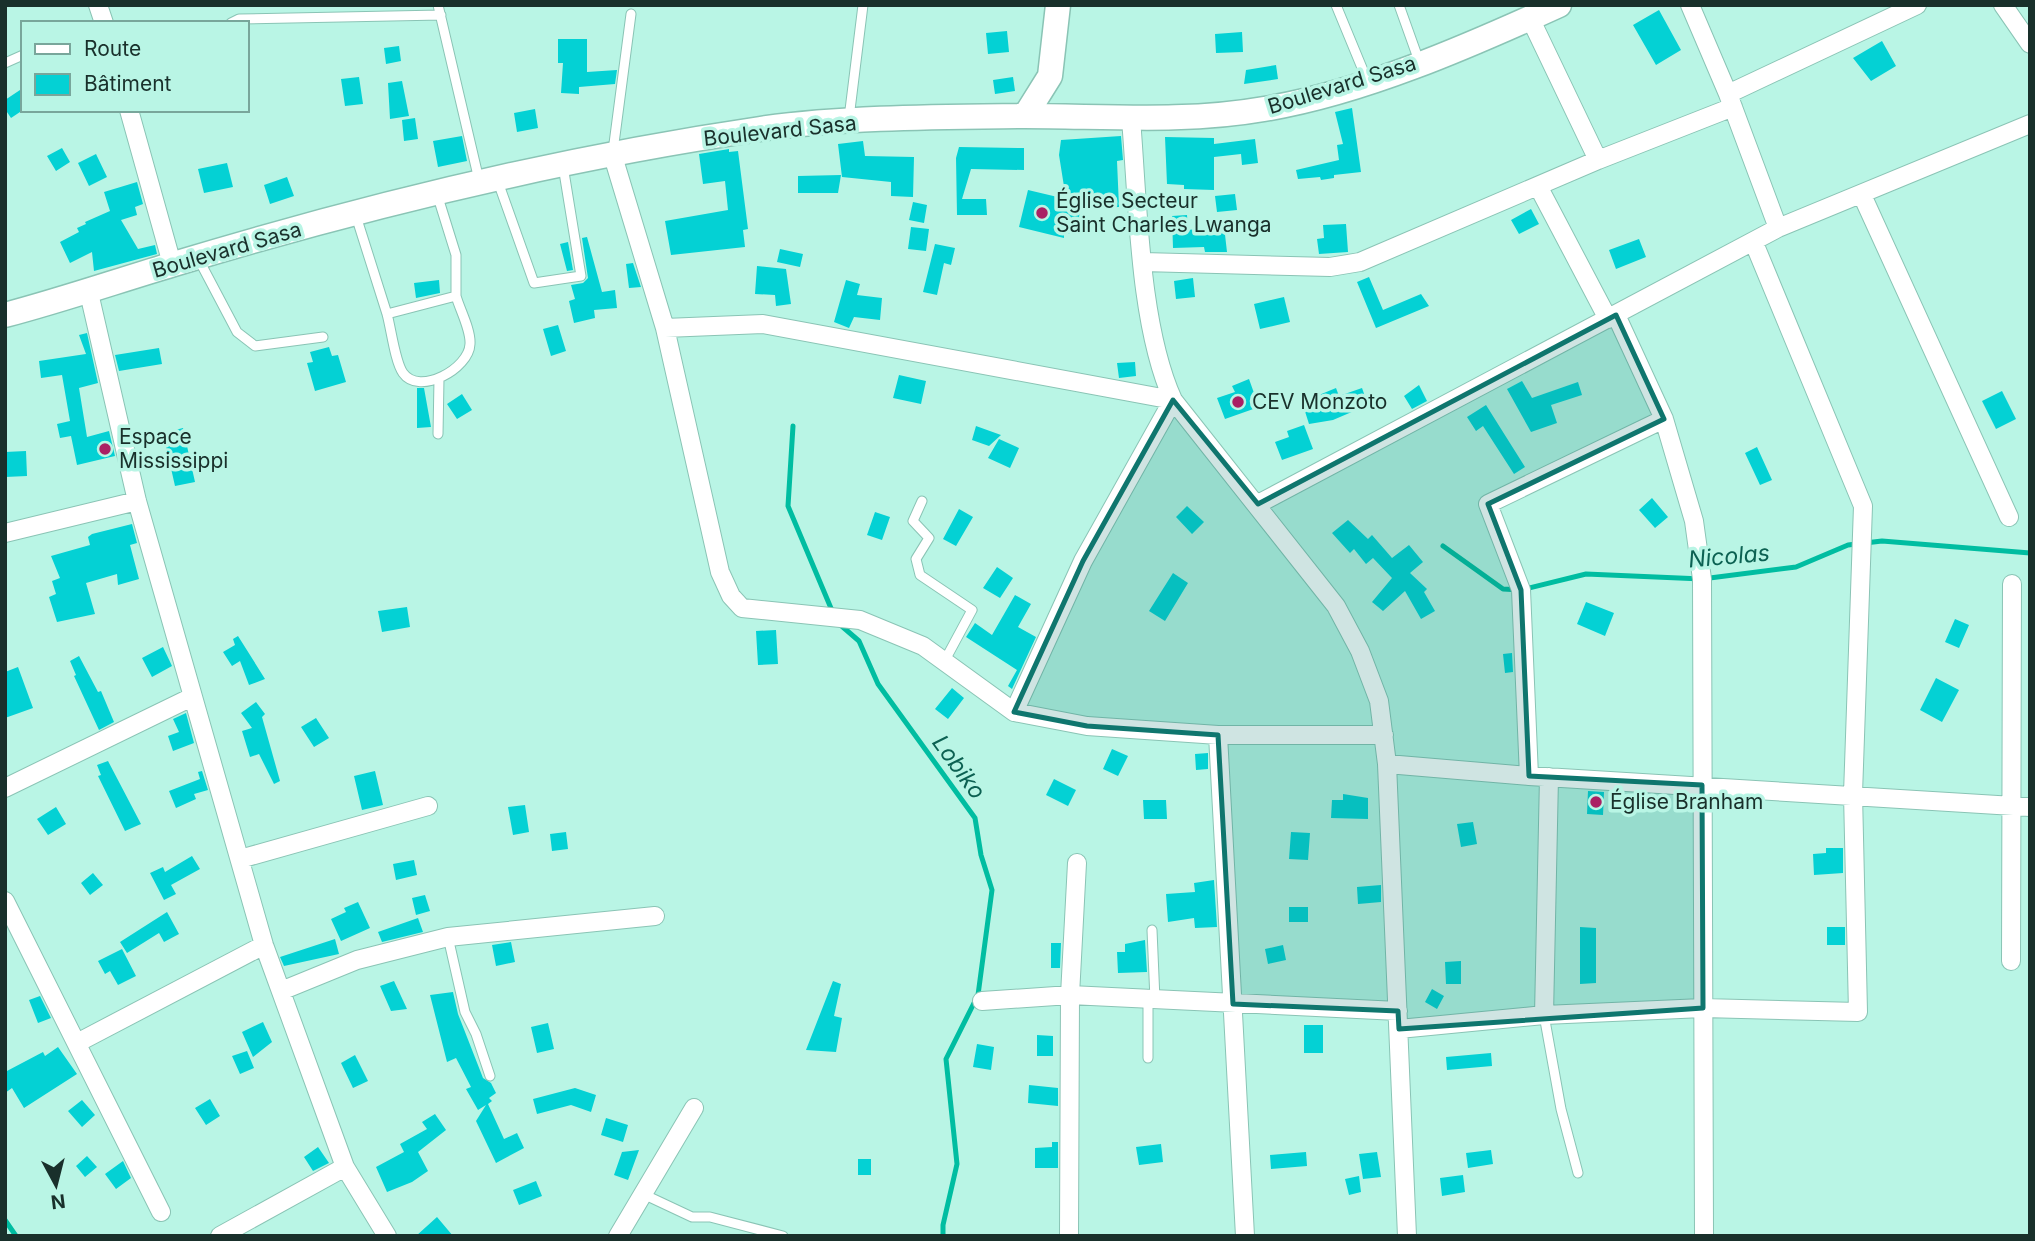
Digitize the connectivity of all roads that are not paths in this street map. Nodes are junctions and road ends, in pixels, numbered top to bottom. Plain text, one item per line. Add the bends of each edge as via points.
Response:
1 (438, 5) edge
2 (863, 5) edge
3 (1058, 5) edge
4 (1336, 5) edge
5 (1399, 5) edge
6 (1559, 5) edge
7 (1690, 5) edge
8 (1917, 5) edge
9 (2004, 5) edge
10 (631, 14) dead end
11 (441, 15) junction
12 (1530, 18) junction
13 (235, 21) edge
14 (2030, 44) edge
15 (21, 56) edge
16 (5, 63) edge
17 (1419, 63) junction
18 (1368, 82) junction
19 (1730, 101) junction
20 (130, 112) edge
21 (1025, 116) junction
22 (1131, 120) junction
23 (849, 122) junction
24 (2030, 124) edge
25 (612, 153) junction
26 (1598, 160) junction
27 (563, 164) junction
28 (488, 179) junction
29 (1538, 186) junction
30 (437, 194) junction
31 (1862, 195) junction
32 (355, 215) junction
33 (1777, 228) junction
34 (1754, 243) junction
35 (198, 257) junction
36 (1143, 262) junction
37 (172, 264) junction
38 (89, 293) junction
39 (456, 296) junction
40 (387, 314) junction
41 (5, 316) edge
42 (1612, 317) junction
43 (665, 328) junction
44 (323, 337) dead end
45 (439, 379) junction
46 (1173, 400) junction
47 (1664, 419) junction
48 (439, 434) dead end
49 (137, 501) junction
50 (922, 501) dead end
51 (1258, 504) junction
52 (2009, 517) dead end
53 (5, 533) edge
54 (2012, 584) dead end
55 (944, 662) junction
56 (192, 697) junction
57 (1014, 712) junction
58 (1218, 735) junction
59 (1384, 735) junction
60 (1387, 764) junction
61 (1529, 776) junction
62 (1549, 777) junction
63 (1702, 785) junction
64 (5, 788) edge
65 (1853, 794) junction
66 (2011, 805) junction
67 (428, 806) dead end
68 (2030, 807) edge
69 (240, 859) junction
70 (1077, 863) dead end
71 (5, 901) edge
72 (656, 916) dead end
73 (1152, 930) dead end
74 (447, 937) junction
75 (264, 945) junction
76 (2011, 961) dead end
77 (281, 991) junction
78 (1070, 995) junction
79 (1152, 1000) junction
80 (982, 1001) dead end
81 (1233, 1004) junction
82 (1703, 1008) junction
83 (1544, 1015) junction
84 (1399, 1020) junction
85 (76, 1043) junction
86 (1148, 1058) dead end
87 (490, 1076) dead end
88 (694, 1108) dead end
89 (345, 1167) junction
90 (1578, 1173) dead end
91 (643, 1194) junction
92 (161, 1212) dead end
93 (220, 1236) edge
94 (387, 1236) edge
95 (618, 1236) edge
96 (783, 1236) edge
97 (1069, 1236) edge
98 (1245, 1236) edge
99 (1407, 1236) edge
100 (1704, 1236) edge

1 - 11 lane
2 - 23 lane
3 - 21 street via 1050,76
4 - 18 lane
5 - 17 lane
6 - 12 street, Boulevard Sasa
7 - 19 street
8 - 19 street
9 - 14 street
10 - 25 lane
11 - 13 lane
11 - 28 lane
12 - 17 street, Boulevard Sasa
12 - 26 street
15 - 16 lane
17 - 18 street, Boulevard Sasa
18 - 22 street, Boulevard Sasa via 1264,109
19 - 26 street
19 - 33 street
20 - 37 street
21 - 22 street, Boulevard Sasa
21 - 23 street, Boulevard Sasa
22 - 36 street
23 - 25 street, Boulevard Sasa via 765,129
24 - 31 street
25 - 27 street, Boulevard Sasa
25 - 43 street
26 - 29 street
27 - 28 street, Boulevard Sasa
27 - 28 lane via 581,276 534,283
28 - 30 street, Boulevard Sasa
29 - 36 street via 1360,262 1329,267
29 - 42 street
30 - 32 street, Boulevard Sasa
30 - 39 lane via 456,256
31 - 33 street
31 - 52 street
32 - 35 street, Boulevard Sasa
32 - 40 lane
33 - 34 street
34 - 42 street
34 - 65 street via 1863,506
35 - 37 street, Boulevard Sasa
35 - 44 lane via 237,332 255,346
36 - 46 street via 1159,368
37 - 38 street, Boulevard Sasa
38 - 41 street, Boulevard Sasa
38 - 49 street
39 - 40 lane
39 - 45 lane via 470,344 463,364
40 - 45 lane via 403,373 412,380
42 - 47 street
42 - 51 street
43 - 46 street via 763,324
43 - 55 street via 720,572 731,596 742,608 860,620 923,646
45 - 48 lane
46 - 51 street
46 - 57 street via 1083,561
47 - 61 street via 1488,504 1521,590
47 - 63 street via 1694,521 1702,579
49 - 53 street
49 - 56 street
50 - 55 lane via 913,520 929,537 916,558 920,575 972,610
51 - 59 street via 1336,606 1379,701
54 - 66 street
55 - 57 street
56 - 64 street
56 - 69 street
57 - 58 street via 1087,726
58 - 59 street
58 - 81 street
59 - 60 street
60 - 61 street
60 - 84 street
61 - 62 street
62 - 63 street
62 - 83 street
63 - 65 street
63 - 82 street
65 - 66 street
65 - 82 street via 1858,1012
66 - 68 street
66 - 76 street
67 - 69 street
69 - 75 street
70 - 78 street
71 - 85 street
72 - 74 street
73 - 79 lane
74 - 77 street via 357,960
74 - 87 lane via 465,1012
75 - 77 street
75 - 85 street
77 - 89 street
78 - 79 street
78 - 80 street
78 - 97 street
79 - 81 street
79 - 86 lane
81 - 84 street
81 - 98 street
82 - 83 street
82 - 100 street
83 - 84 street
83 - 90 lane
84 - 99 street
85 - 92 street
88 - 91 street
89 - 93 street
89 - 94 street
91 - 95 street
91 - 96 lane via 692,1217 710,1217

